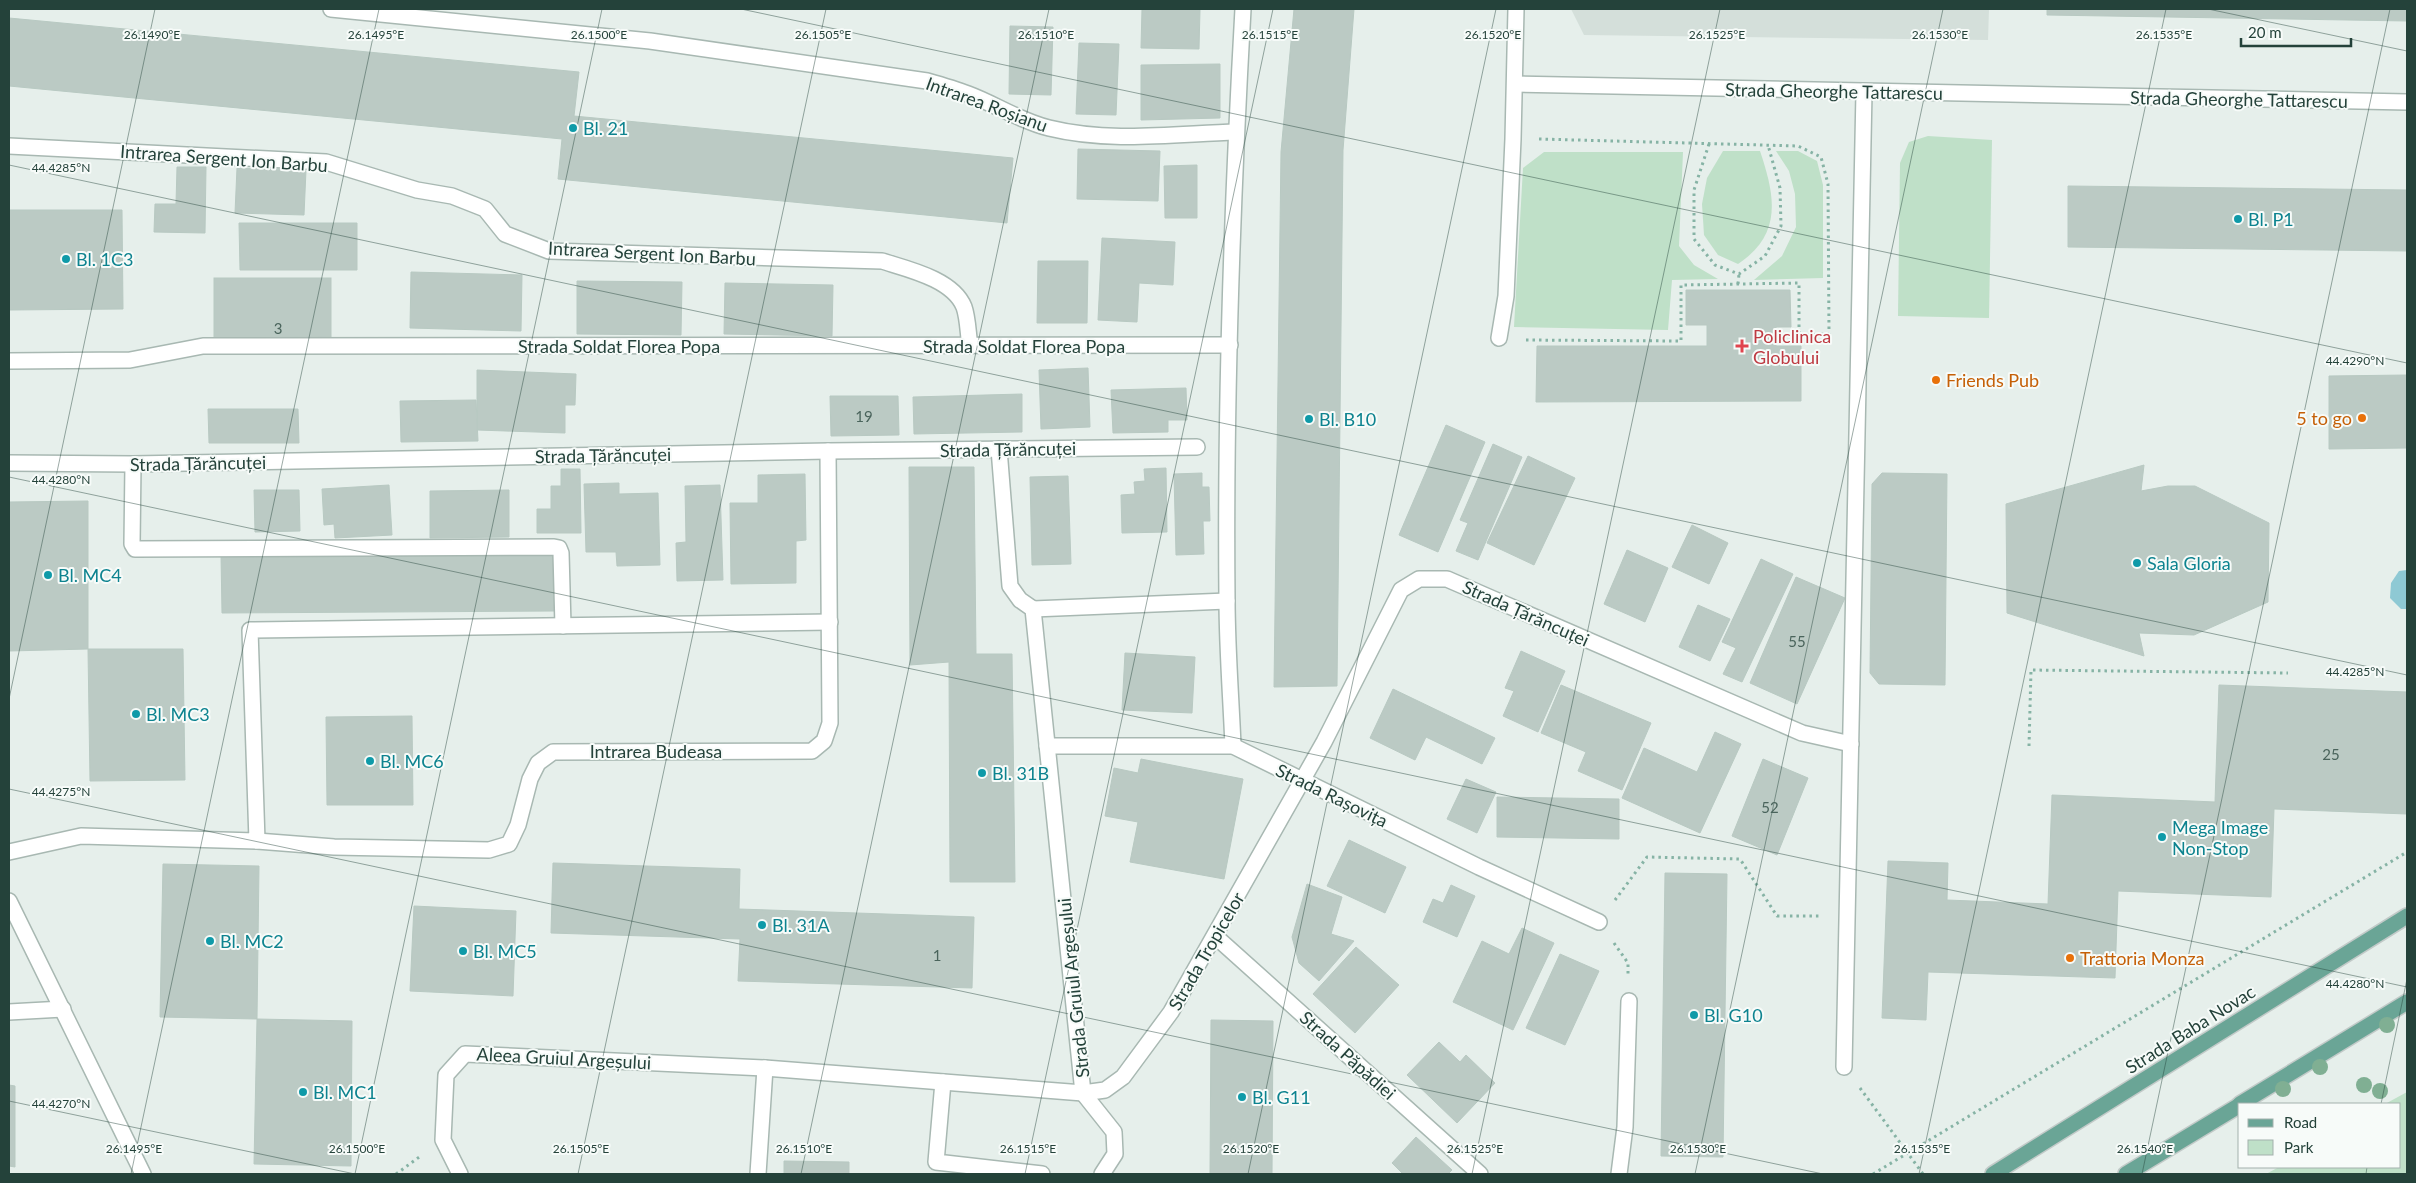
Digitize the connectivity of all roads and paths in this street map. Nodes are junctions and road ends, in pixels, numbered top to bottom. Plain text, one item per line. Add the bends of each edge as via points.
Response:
1 (330, 9) edge
2 (1243, 9) edge
3 (1516, 9) edge
4 (1514, 84) junction
5 (1864, 92) junction
6 (2407, 102) edge
7 (1236, 132) junction
8 (1513, 139) junction
9 (1709, 144) junction
10 (1768, 145) junction
11 (9, 146) edge
12 (1739, 274) junction
13 (1738, 284) junction
14 (1500, 338) joint
15 (970, 346) junction
16 (1230, 346) junction
17 (9, 361) edge
18 (1196, 447) dead end
19 (1000, 449) junction
20 (828, 451) junction
21 (9, 463) edge
22 (133, 464) junction
23 (1227, 601) junction
24 (1033, 608) junction
25 (830, 622) junction
26 (563, 626) junction
27 (2288, 672) dead end
28 (1851, 744) junction
29 (1048, 746) junction
30 (1233, 746) junction
31 (2029, 746) dead end
32 (1302, 781) junction
33 (257, 842) junction
34 (9, 852) edge
35 (2407, 852) edge
36 (9, 901) edge
37 (1848, 916) junction
38 (2407, 916) edge
39 (1599, 922) junction
40 (1215, 936) junction
41 (1629, 1001) joint
42 (2407, 1002) edge
43 (63, 1009) junction
44 (9, 1012) edge
45 (1844, 1067) joint
46 (764, 1068) junction
47 (943, 1082) junction
48 (1083, 1093) junction
49 (2242, 1103) edge
50 (2238, 1105) edge
51 (1908, 1153) junction
52 (934, 1168) edge
53 (142, 1174) edge
54 (460, 1174) edge
55 (758, 1174) edge
56 (1042, 1174) edge
57 (1103, 1174) edge
58 (1480, 1174) edge
59 (1619, 1174) edge
60 (1873, 1174) edge
61 (1923, 1174) edge
62 (1993, 1174) edge
63 (2126, 1174) edge

1 - 7 street, Intrarea Roșianu via 650,41 928,81 968,94 1047,128 1078,134
2 - 7 street
3 - 4 street
4 - 5 street, Strada Gheorghe Tattarescu
4 - 8 street
5 - 6 street, Strada Gheorghe Tattarescu
5 - 28 street
7 - 16 street
8 - 9 path
8 - 14 street via 1506,296
9 - 10 path
9 - 12 path via 1694,190 1694,239 1715,265
10 - 12 path via 1780,188 1781,226 1765,256
10 - 13 path via 1798,146 1821,157 1828,184 1829,334 1799,335 1799,283
11 - 15 street, Intrarea Sergent Ion Barbu via 326,162 417,190 452,196 485,209 505,234 549,251 882,261 947,286 964,306
12 - 13 path
13 - 14 path via 1681,285 1681,341
15 - 16 street, Strada Soldat Florea Popa
15 - 17 street, Strada Soldat Florea Popa via 203,346 130,360
16 - 23 street
18 - 19 street, Strada Țărăncuței
19 - 20 street, Strada Țărăncuței
19 - 24 street via 1010,586 1020,600
20 - 22 street, Strada Țărăncuței
20 - 25 street, Intrarea Budeasa
21 - 22 street, Strada Țărăncuței
22 - 26 street via 132,544 135,549 554,547 561,552
23 - 24 street
23 - 30 street
24 - 29 street, Strada Gruiul Argeșului
25 - 26 street
25 - 33 street, Intrarea Budeasa via 830,723 824,741 812,750 552,752 538,763 530,779 518,825 509,844 489,850
26 - 33 street via 250,630
27 - 31 path via 2031,670
28 - 32 street, Strada Țărăncuței via 1802,733 1446,578 1419,580 1401,590
28 - 37 street
29 - 30 street, Strada Rașovița
29 - 48 street, Strada Gruiul Argeșului
30 - 32 street, Strada Rașovița
32 - 39 street, Strada Rașovița
32 - 40 street, Strada Tropicelor
33 - 34 street via 81,836
35 - 51 path
36 - 43 street
37 - 39 path via 1777,916 1740,858 1647,857
37 - 45 street
38 - 62 main road, Strada Baba Novac
39 - 41 path via 1628,963
40 - 48 street, Strada Tropicelor via 1171,1012 1123,1077 1105,1090
40 - 58 street, Strada Păpădiei
41 - 59 street via 1625,1127
42 - 49 main road
43 - 44 street
43 - 53 street
45 - 51 path
46 - 47 street, Strada Gruiul Argeșului
46 - 54 street, Aleea Gruiul Argeșului via 465,1054 446,1075 443,1140
46 - 55 street
47 - 48 street, Strada Gruiul Argeșului
47 - 52 street
48 - 57 street via 1114,1132 1114,1154
50 - 63 main road
51 - 60 path
51 - 61 path
52 - 56 street

